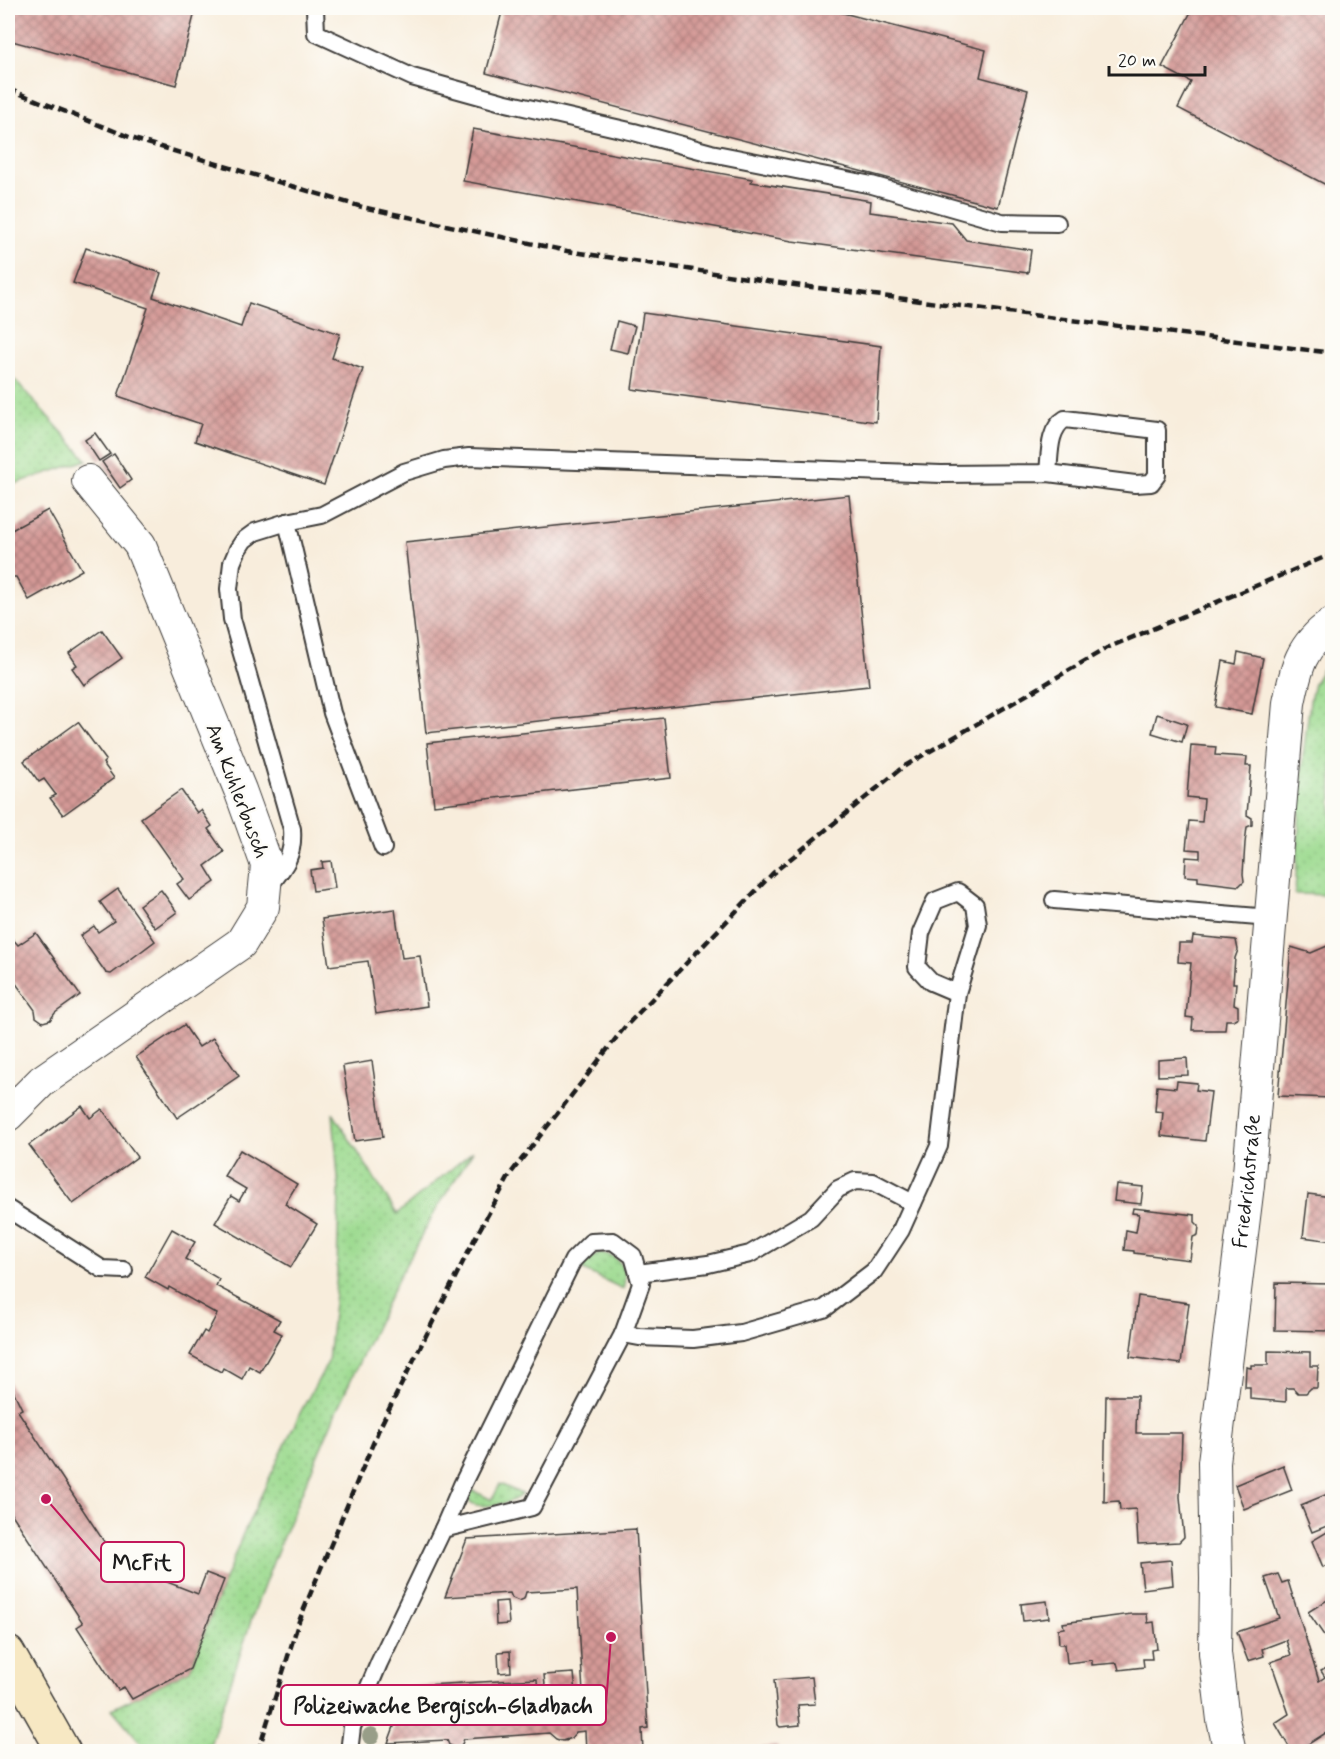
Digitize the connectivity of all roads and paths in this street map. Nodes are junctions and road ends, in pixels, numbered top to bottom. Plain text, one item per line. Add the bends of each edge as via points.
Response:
1 (315, 8) edge
2 (1056, 223) dead end
3 (1048, 473) junction
4 (88, 481) dead end
5 (287, 522) junction
6 (1332, 624) edge
7 (383, 848) dead end
8 (265, 891) junction
9 (1054, 900) dead end
10 (1270, 918) junction
11 (957, 993) junction
12 (8, 1115) edge
13 (913, 1203) junction
14 (8, 1209) edge
15 (124, 1270) dead end
16 (638, 1273) junction
17 (623, 1334) junction
18 (444, 1529) junction
19 (8, 1653) edge
20 (565, 1740) dead end
21 (64, 1752) edge
22 (349, 1752) edge
23 (565, 1752) edge
24 (1230, 1752) edge

1 - 2 lane via 316,33 424,80 711,153 872,185 1002,222
3 - 3 lane via 1053,432 1065,419 1157,430 1157,475 1151,483
3 - 5 lane via 941,474 469,457 404,472 332,511
4 - 8 street, Am Kuhlerbusch via 140,545 240,790 267,865
5 - 7 lane via 332,713
5 - 8 lane via 255,532 244,540 232,563 229,589 241,654 292,830 288,860
6 - 10 street, Friedrichstraße via 1318,633 1304,651 1294,674 1288,704
8 - 12 street, Am Kuhlerbusch via 263,907 241,943 42,1082
9 - 10 lane
10 - 24 street, Friedrichstraße via 1248,1185 1214,1462 1215,1653
11 - 11 lane via 978,925 975,905 958,892 935,901 921,933 917,966 931,982
11 - 13 lane via 939,1146
13 - 16 lane via 873,1182 855,1180 838,1189 811,1218 750,1254
13 - 17 lane via 901,1230 874,1271 824,1309 741,1333 693,1339
14 - 15 lane via 102,1269
16 - 17 lane via 641,1284
16 - 18 lane via 633,1256 613,1241 591,1242 573,1260
17 - 18 lane via 532,1507
18 - 22 lane via 365,1695 352,1727
19 - 21 main road
20 - 23 path

